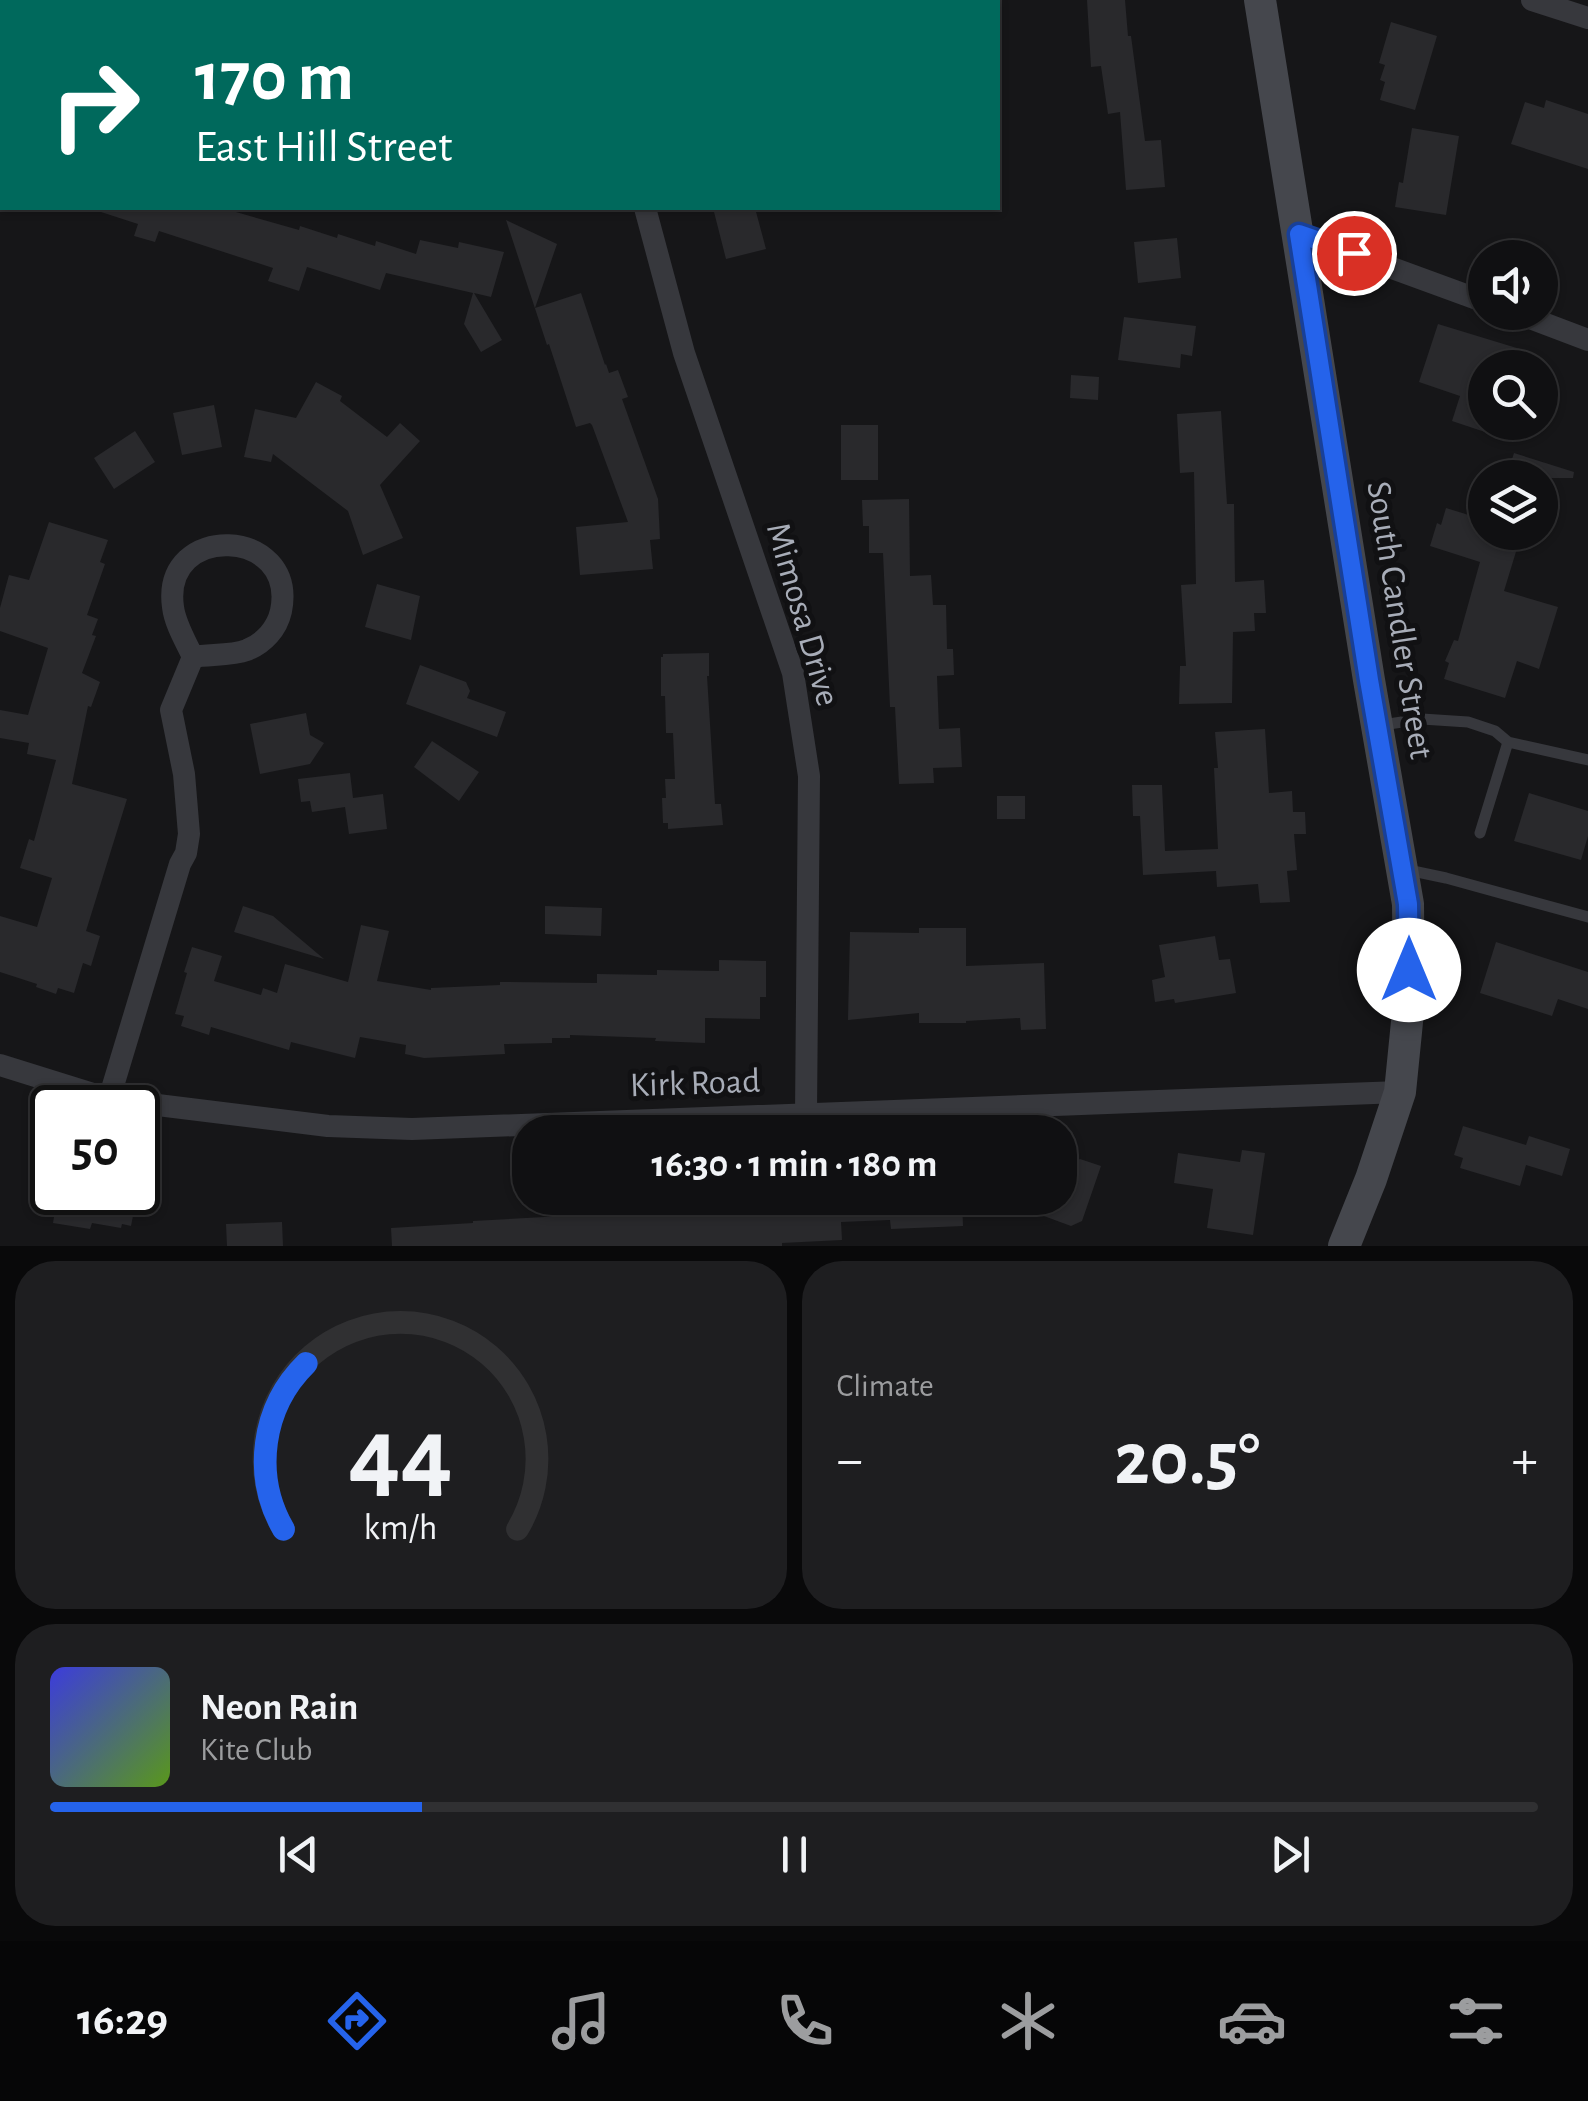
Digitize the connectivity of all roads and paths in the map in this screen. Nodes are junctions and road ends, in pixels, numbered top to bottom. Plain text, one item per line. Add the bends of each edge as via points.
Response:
1 (1260, 0) edge
2 (1532, 0) edge
3 (1588, 18) edge
4 (646, 210) edge
5 (1299, 234) junction
6 (1468, 296) edge
7 (1558, 329) edge
8 (1588, 340) edge
9 (193, 657) junction
10 (1377, 725) junction
11 (1508, 742) junction
12 (1588, 760) edge
13 (1480, 833) dead end
14 (1402, 869) junction
15 (1588, 917) edge
16 (0, 1064) edge
17 (65, 1085) edge
18 (113, 1085) edge
19 (1400, 1092) junction
20 (160, 1105) edge
21 (806, 1113) junction
22 (1344, 1246) edge

1 - 5 main road, South Candler Street
2 - 3 street
4 - 21 street, Mimosa Drive via 684,353 792,673 809,776
5 - 6 street
5 - 10 main road, South Candler Street
7 - 8 street
9 - 9 street via 244,651 272,631 280,614 279,580 256,552 239,545 202,549 177,576 173,612
9 - 18 street via 171,710 184,774 186,853
10 - 11 lane via 1468,722
10 - 14 main road, South Candler Street
11 - 12 lane
11 - 13 lane
14 - 15 lane
14 - 19 main road, South Candler Street via 1409,1002
16 - 17 street, Kirk Road
19 - 21 street, Kirk Road
19 - 22 main road, South Candler Street
20 - 21 street, Kirk Road via 412,1129

